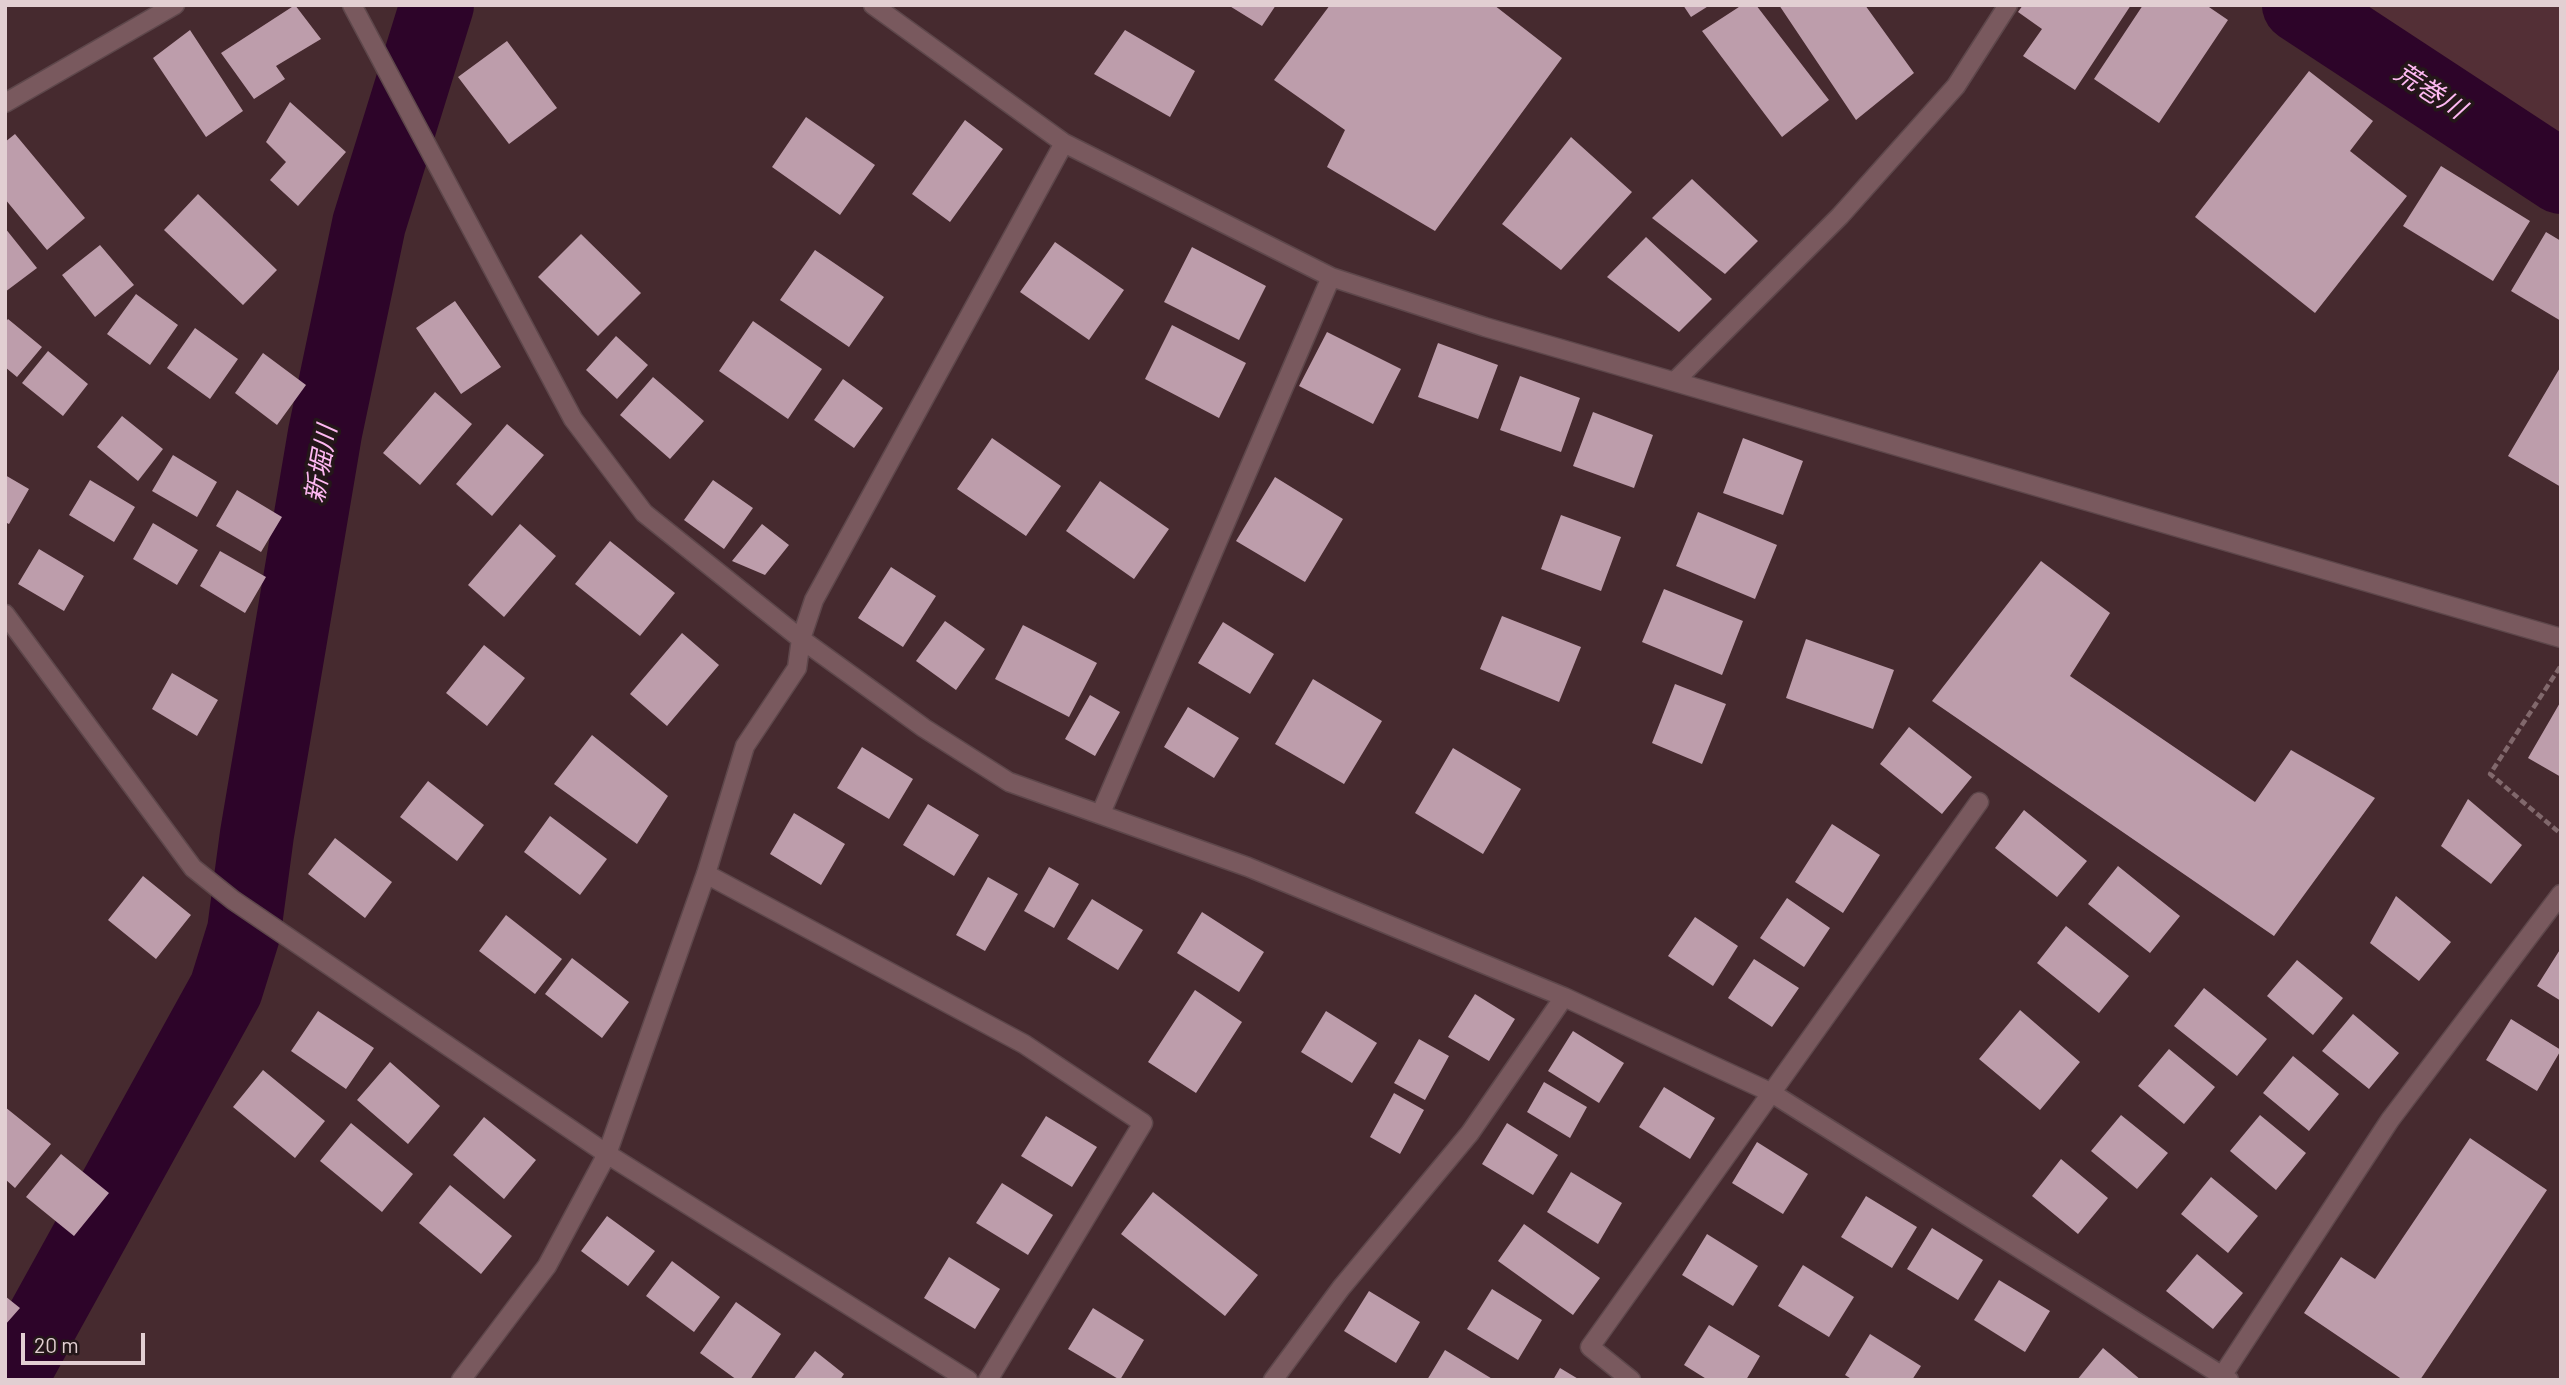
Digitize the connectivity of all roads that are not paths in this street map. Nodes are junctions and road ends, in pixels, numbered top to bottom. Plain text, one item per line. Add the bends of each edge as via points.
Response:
1 (175, 5) edge
2 (352, 5) edge
3 (873, 5) edge
4 (2008, 5) edge
5 (5, 103) edge
6 (1064, 143) junction
7 (1331, 277) junction
8 (1675, 381) junction
9 (8, 627) edge
10 (2561, 638) edge
11 (801, 639) junction
12 (1979, 802) dead end
13 (1101, 813) junction
14 (706, 874) junction
15 (2561, 894) edge
16 (1564, 997) junction
17 (1770, 1092) junction
18 (607, 1154) junction
19 (2226, 1378) edge
20 (461, 1380) edge
21 (968, 1380) edge
22 (988, 1380) edge
23 (1273, 1380) edge
24 (1631, 1380) edge

1 - 5 street
2 - 11 street via 573,419 644,513
3 - 6 street
4 - 8 street via 1956,86 1840,216
6 - 7 street
6 - 11 street via 814,600
7 - 8 street
7 - 13 street
8 - 10 street
9 - 18 street via 193,868 233,900
11 - 13 street via 924,729 1009,782
11 - 14 street via 797,668 745,746
12 - 17 street
13 - 16 street via 1248,867
14 - 18 street
14 - 22 street via 1024,1044 1143,1123
15 - 19 street via 2390,1119
16 - 17 street
16 - 23 street via 1470,1133 1341,1288
17 - 19 street
17 - 24 street via 1590,1347
18 - 20 street via 547,1266
18 - 21 street

